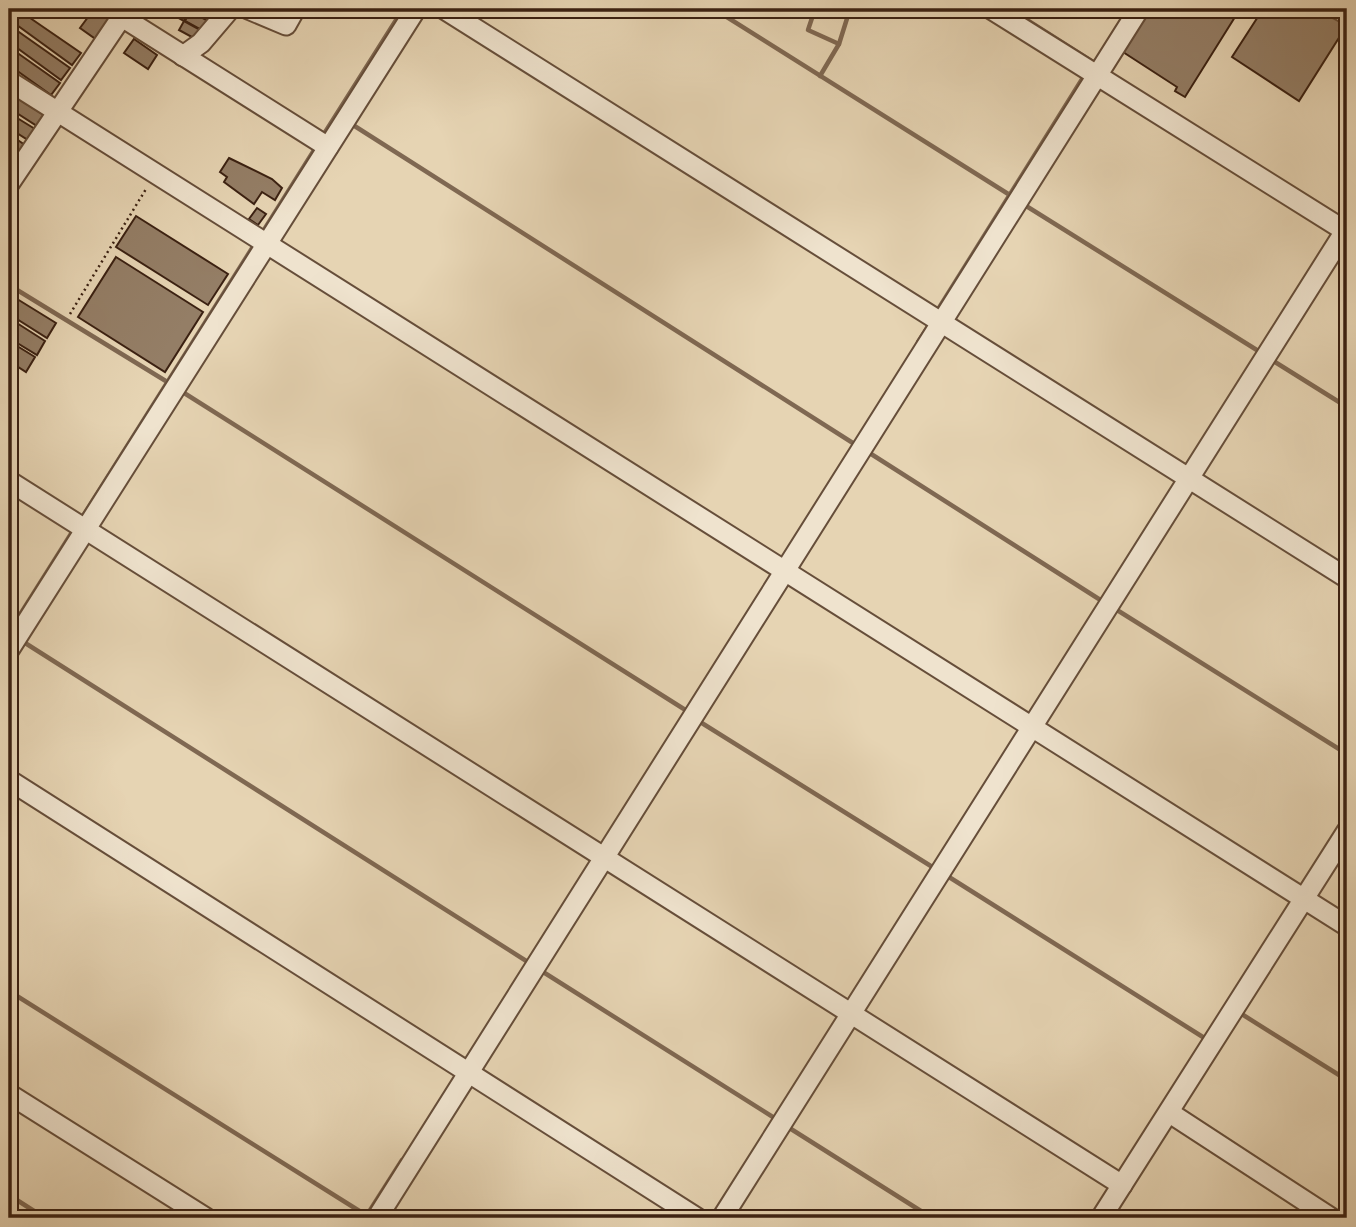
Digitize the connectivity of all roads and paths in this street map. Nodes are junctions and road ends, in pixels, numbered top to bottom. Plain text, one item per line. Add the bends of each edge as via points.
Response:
1 (230, 9) edge
2 (248, 9) edge
3 (295, 9) edge
4 (416, 9) edge
5 (444, 9) edge
6 (991, 9) edge
7 (1139, 9) edge
8 (1338, 9) edge
9 (124, 13) edge
10 (1347, 15) edge
11 (183, 56) junction
12 (1097, 76) junction
13 (9, 81) edge
14 (57, 112) junction
15 (328, 148) junction
16 (155, 174) junction
17 (9, 184) edge
18 (1347, 231) edge
19 (266, 244) junction
20 (70, 314) dead end
21 (940, 323) junction
22 (1191, 479) junction
23 (9, 481) edge
24 (86, 529) junction
25 (785, 572) junction
26 (1347, 578) edge
27 (9, 650) edge
28 (1033, 728) junction
29 (9, 780) edge
30 (1347, 831) edge
31 (604, 857) junction
32 (1304, 899) junction
33 (1347, 926) edge
34 (851, 1014) junction
35 (470, 1074) junction
36 (9, 1094) edge
37 (1170, 1113) junction
38 (1122, 1185) junction
39 (206, 1218) edge
40 (377, 1218) edge
41 (697, 1218) edge
42 (722, 1218) edge
43 (1101, 1218) edge
44 (1331, 1218) edge

1 - 11 street via 201,43
2 - 3 street via 286,25
4 - 15 street
5 - 21 street
6 - 12 street
7 - 12 street
8 - 10 street
9 - 11 street
9 - 14 street
11 - 15 street
12 - 18 street
12 - 21 street
13 - 14 street
14 - 16 street
14 - 17 street
15 - 19 street
16 - 19 street
16 - 20 path
18 - 22 street
19 - 24 street
19 - 25 street
21 - 22 street
21 - 25 street
22 - 26 street
22 - 28 street
23 - 24 street
24 - 27 street
24 - 31 street
25 - 28 street
25 - 31 street
28 - 32 street
28 - 34 street
29 - 35 street
30 - 32 street
31 - 34 street
31 - 35 street
32 - 33 street
32 - 37 street
34 - 38 street
34 - 42 street
35 - 40 street
35 - 41 street
36 - 39 street
37 - 38 street
37 - 44 street
38 - 43 street

